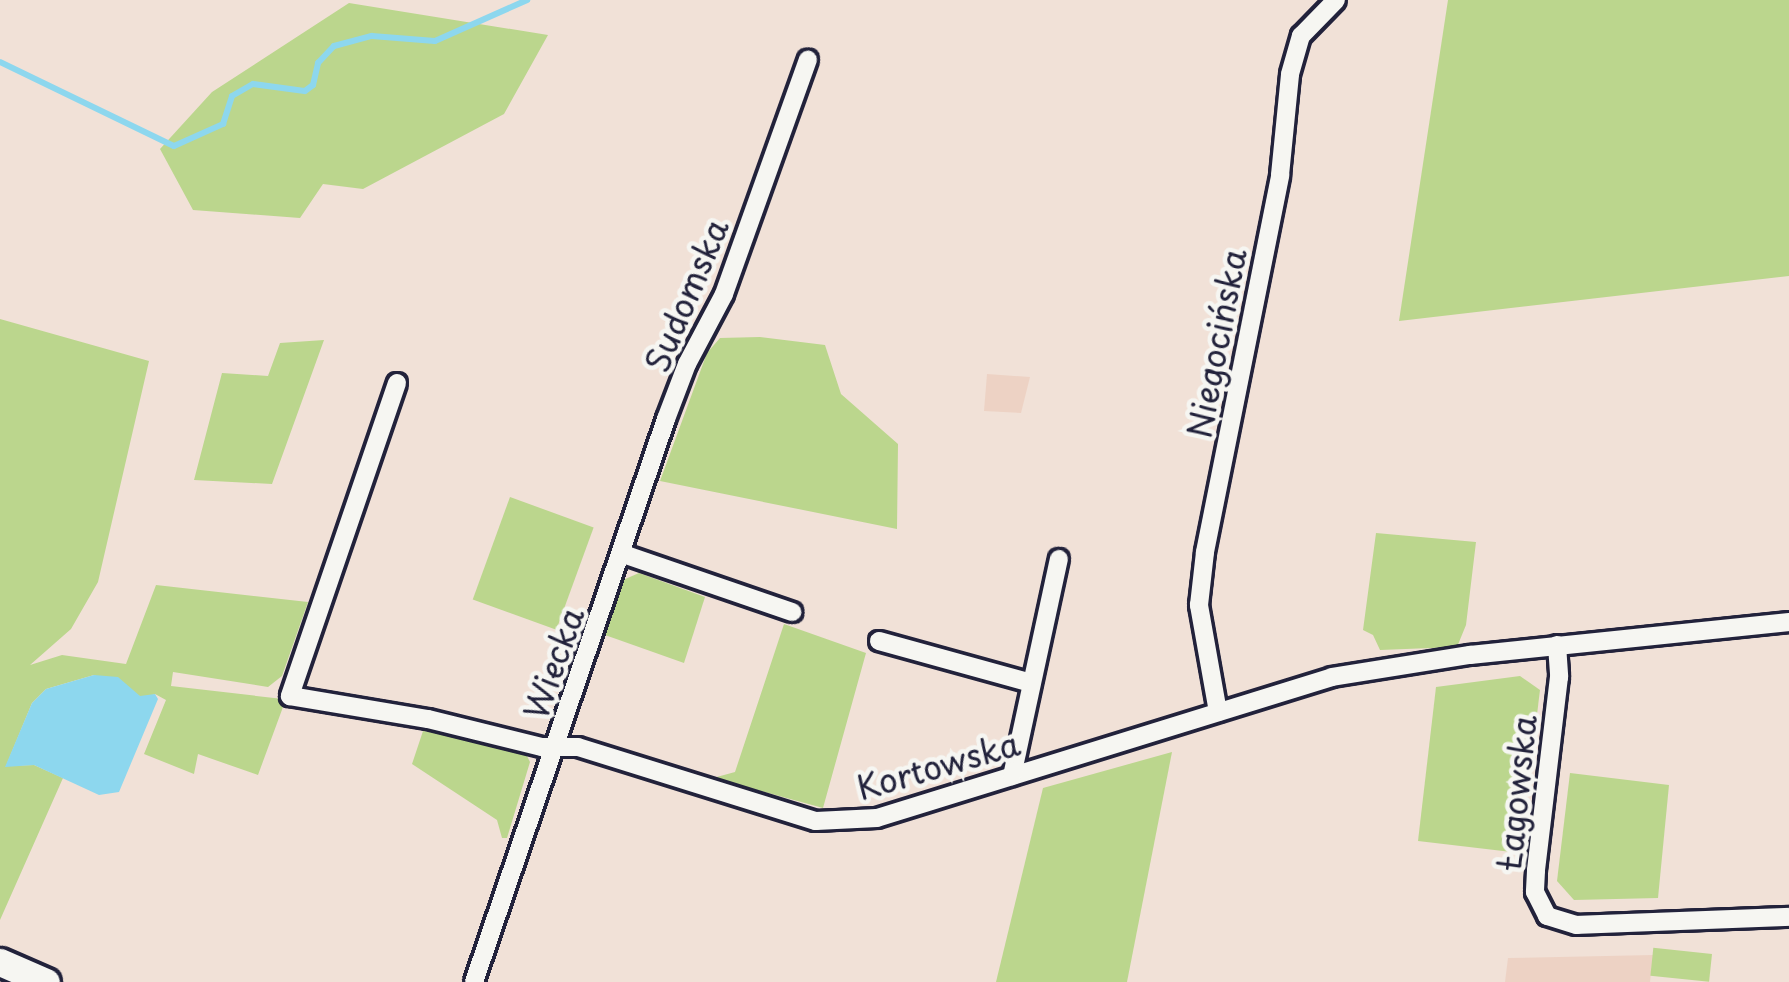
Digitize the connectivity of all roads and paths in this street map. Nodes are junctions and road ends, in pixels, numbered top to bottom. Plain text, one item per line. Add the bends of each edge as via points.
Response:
1 (1336, 0) edge
2 (808, 60) dead end
3 (397, 382) dead end
4 (623, 554) junction
5 (1059, 559) dead end
6 (791, 612) dead end
7 (1789, 622) edge
8 (879, 641) dead end
9 (1557, 645) junction
10 (1031, 682) junction
11 (1218, 712) junction
12 (554, 747) junction
13 (1012, 776) junction
14 (1789, 917) edge
15 (0, 962) edge
16 (46, 982) edge
17 (474, 982) edge

1 - 11 street, Niegocińska via 1301,36 1290,74 1280,175 1205,552 1199,605
2 - 4 street, Sudomska via 724,294 687,364
3 - 12 street, Kortowska via 290,696
4 - 6 street
4 - 12 street, Wiecka
5 - 10 street
7 - 9 street, Kortowska
8 - 10 street
9 - 11 street, Kortowska via 1377,668
9 - 14 street, Łagowska via 1535,892 1547,916 1577,925
10 - 13 street
11 - 13 street, Kortowska
12 - 13 street, Kortowska via 578,747 816,821 877,818
12 - 17 street, Wiecka
15 - 16 street

